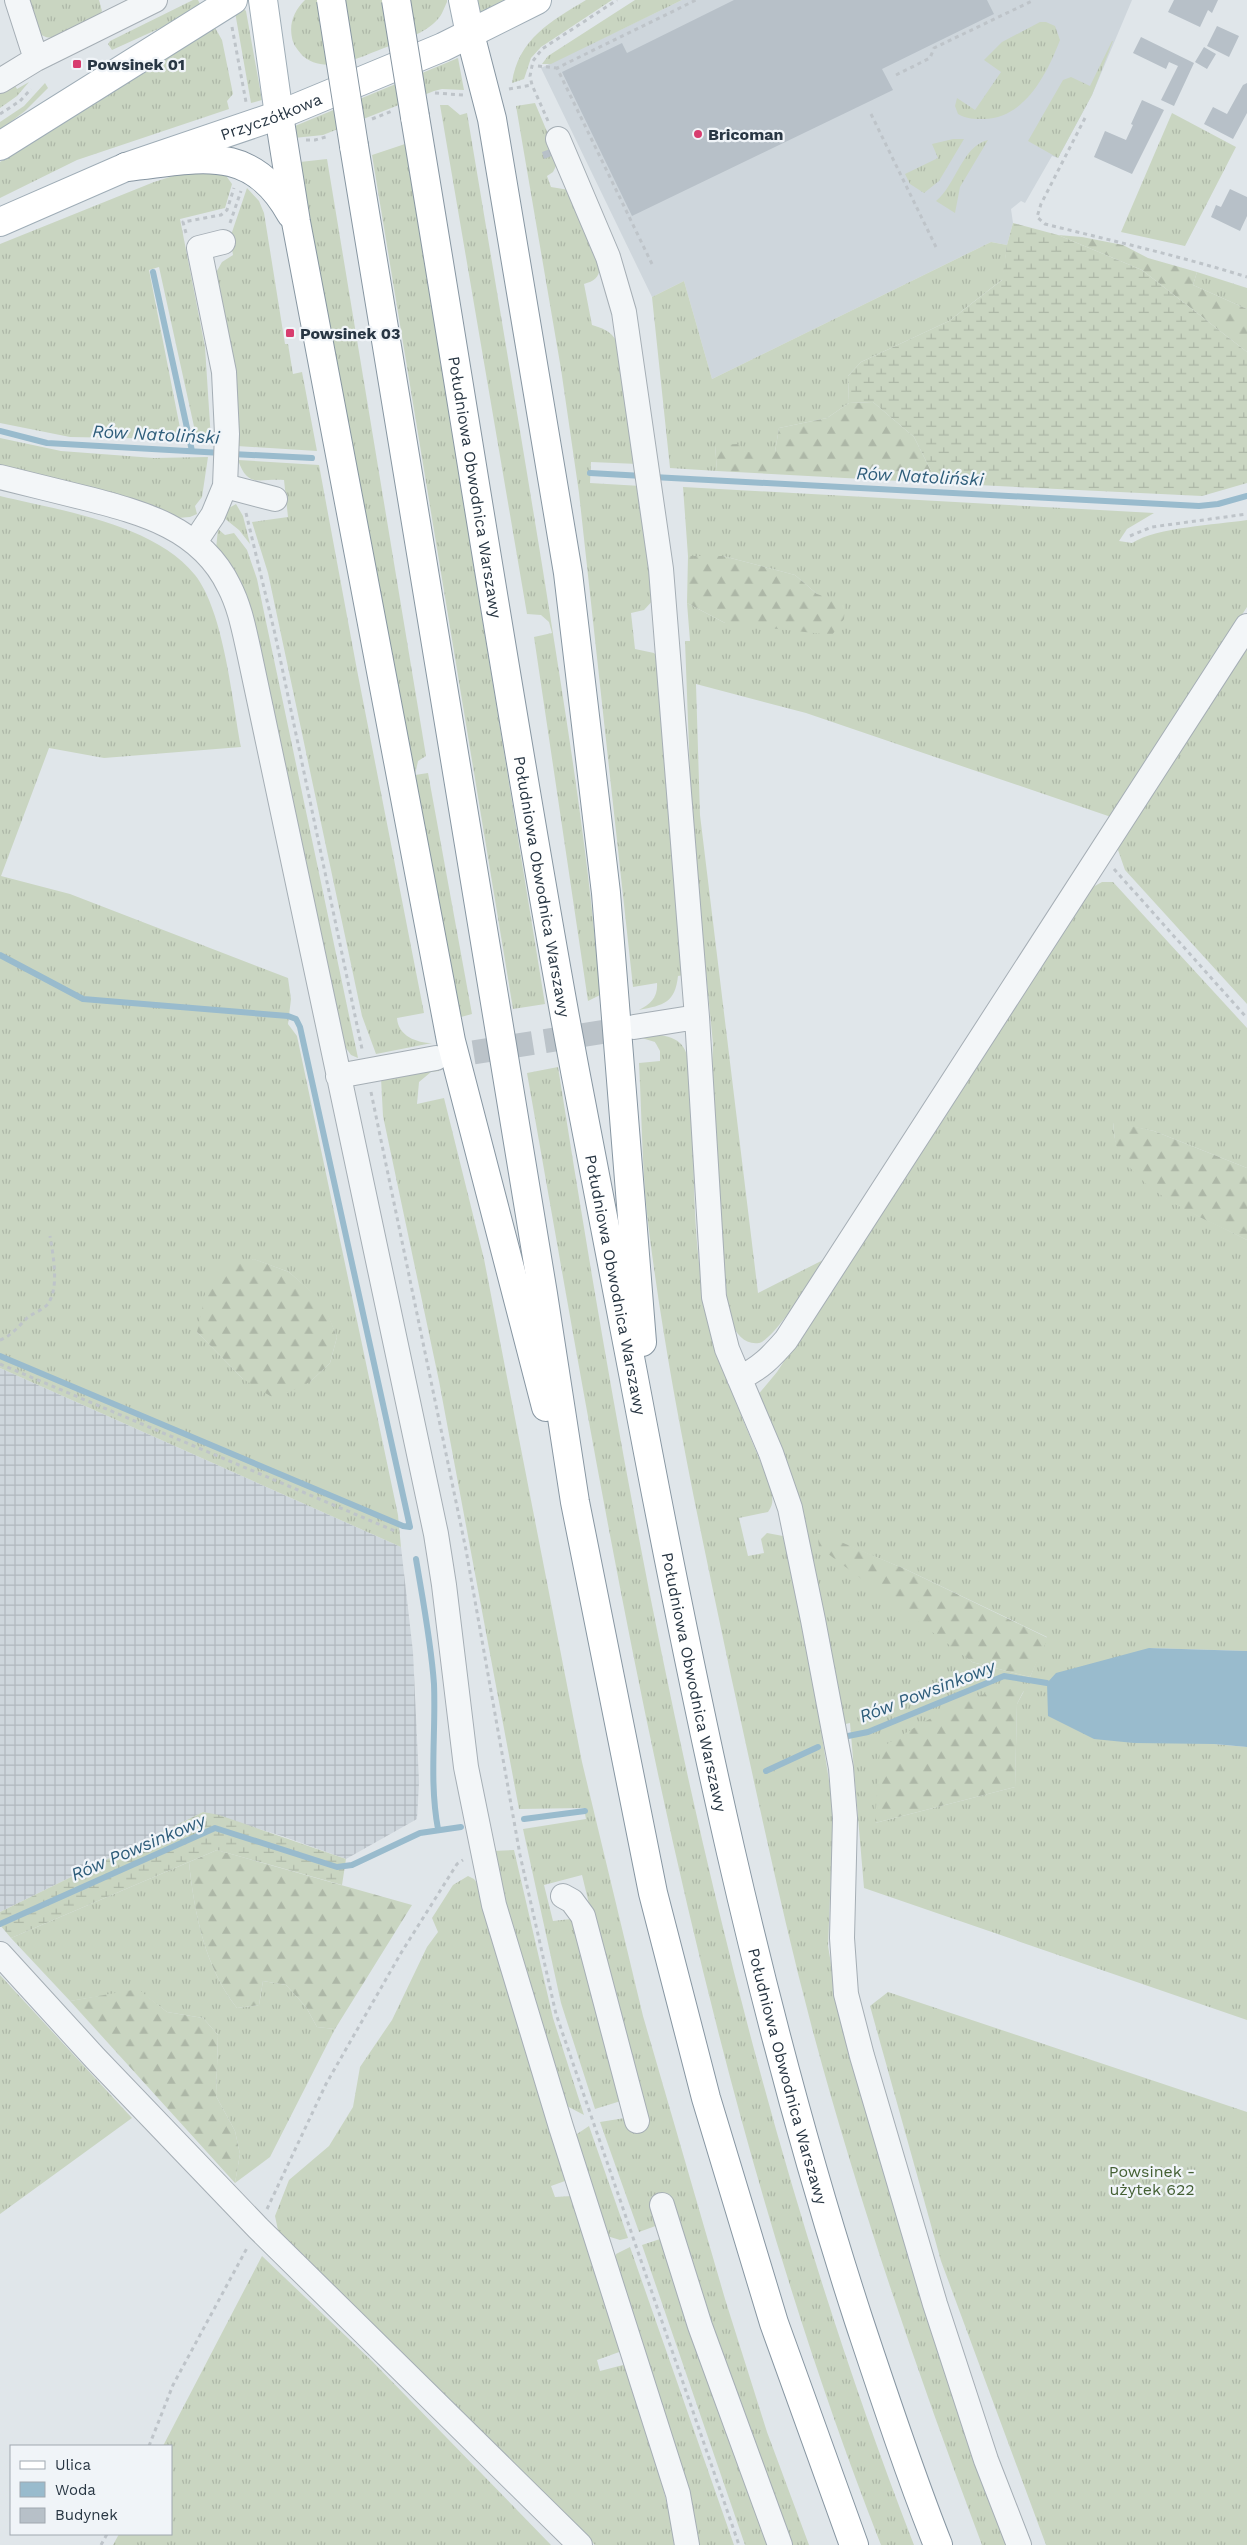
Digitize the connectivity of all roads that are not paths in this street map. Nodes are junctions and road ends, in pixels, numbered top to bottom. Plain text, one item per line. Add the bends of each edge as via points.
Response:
1 (17, 0) edge
2 (155, 0) edge
3 (263, 0) edge
4 (330, 0) edge
5 (396, 0) edge
6 (463, 0) edge
7 (537, 0) edge
8 (232, 12) edge
9 (470, 34) junction
10 (36, 59) junction
11 (0, 81) edge
12 (279, 115) junction
13 (558, 139) road end
14 (0, 146) edge
15 (126, 166) junction
16 (0, 222) edge
17 (296, 222) junction
18 (223, 242) road end
19 (0, 477) edge
20 (230, 482) junction
21 (275, 499) dead end
22 (195, 542) junction
23 (1247, 626) edge
24 (697, 1017) junction
25 (634, 1027) tunnel mouth
26 (436, 1058) tunnel mouth
27 (338, 1076) junction
28 (739, 1378) junction
29 (650, 1463) junction
30 (574, 1502) junction
31 (563, 1896) dead end
32 (0, 1954) edge
33 (636, 2121) dead end
34 (662, 2205) dead end
35 (580, 2545) edge
36 (687, 2545) edge
37 (780, 2545) edge
38 (854, 2545) edge
39 (938, 2545) edge
40 (1019, 2545) edge

1 - 10 street
2 - 10 street
3 - 12 main road
4 - 30 main road, bridge via 343,140 543,1294
5 - 29 main road, Południowa Obwodnica Warszawy, bridge via 406,113 566,1022
6 - 9 main road
7 - 9 main road, Przyczółkowa
8 - 14 main road
9 - 12 main road, Przyczółkowa
9 - 29 main road via 492,119 569,582 608,912
10 - 11 street
12 - 15 main road, Przyczółkowa
12 - 17 main road
13 - 24 street via 608,257 624,312 662,569
15 - 16 main road, Przyczółkowa
15 - 17 main road via 206,159 241,164 266,180 282,198
17 - 30 main road via 451,1041 537,1376
18 - 20 street via 200,248 224,372
19 - 22 street via 136,511 164,521
20 - 21 street
20 - 22 street
22 - 27 street via 221,572 240,615
23 - 28 street via 786,1340 754,1372
24 - 25 street
24 - 28 street via 714,1297 727,1349
26 - 27 street
27 - 36 street via 436,1534 466,1767 481,1851 515,1979 678,2494
28 - 40 street via 790,1508 841,1768 845,1818 842,1938 846,1994 934,2304 986,2460
29 - 39 main road, Południowa Obwodnica Warszawy via 697,1705 764,1993 799,2126 889,2411
30 - 38 main road via 652,1893 706,2098 774,2323
31 - 33 street via 572,1901 583,1916
32 - 35 street via 258,2228
34 - 37 street via 700,2326

